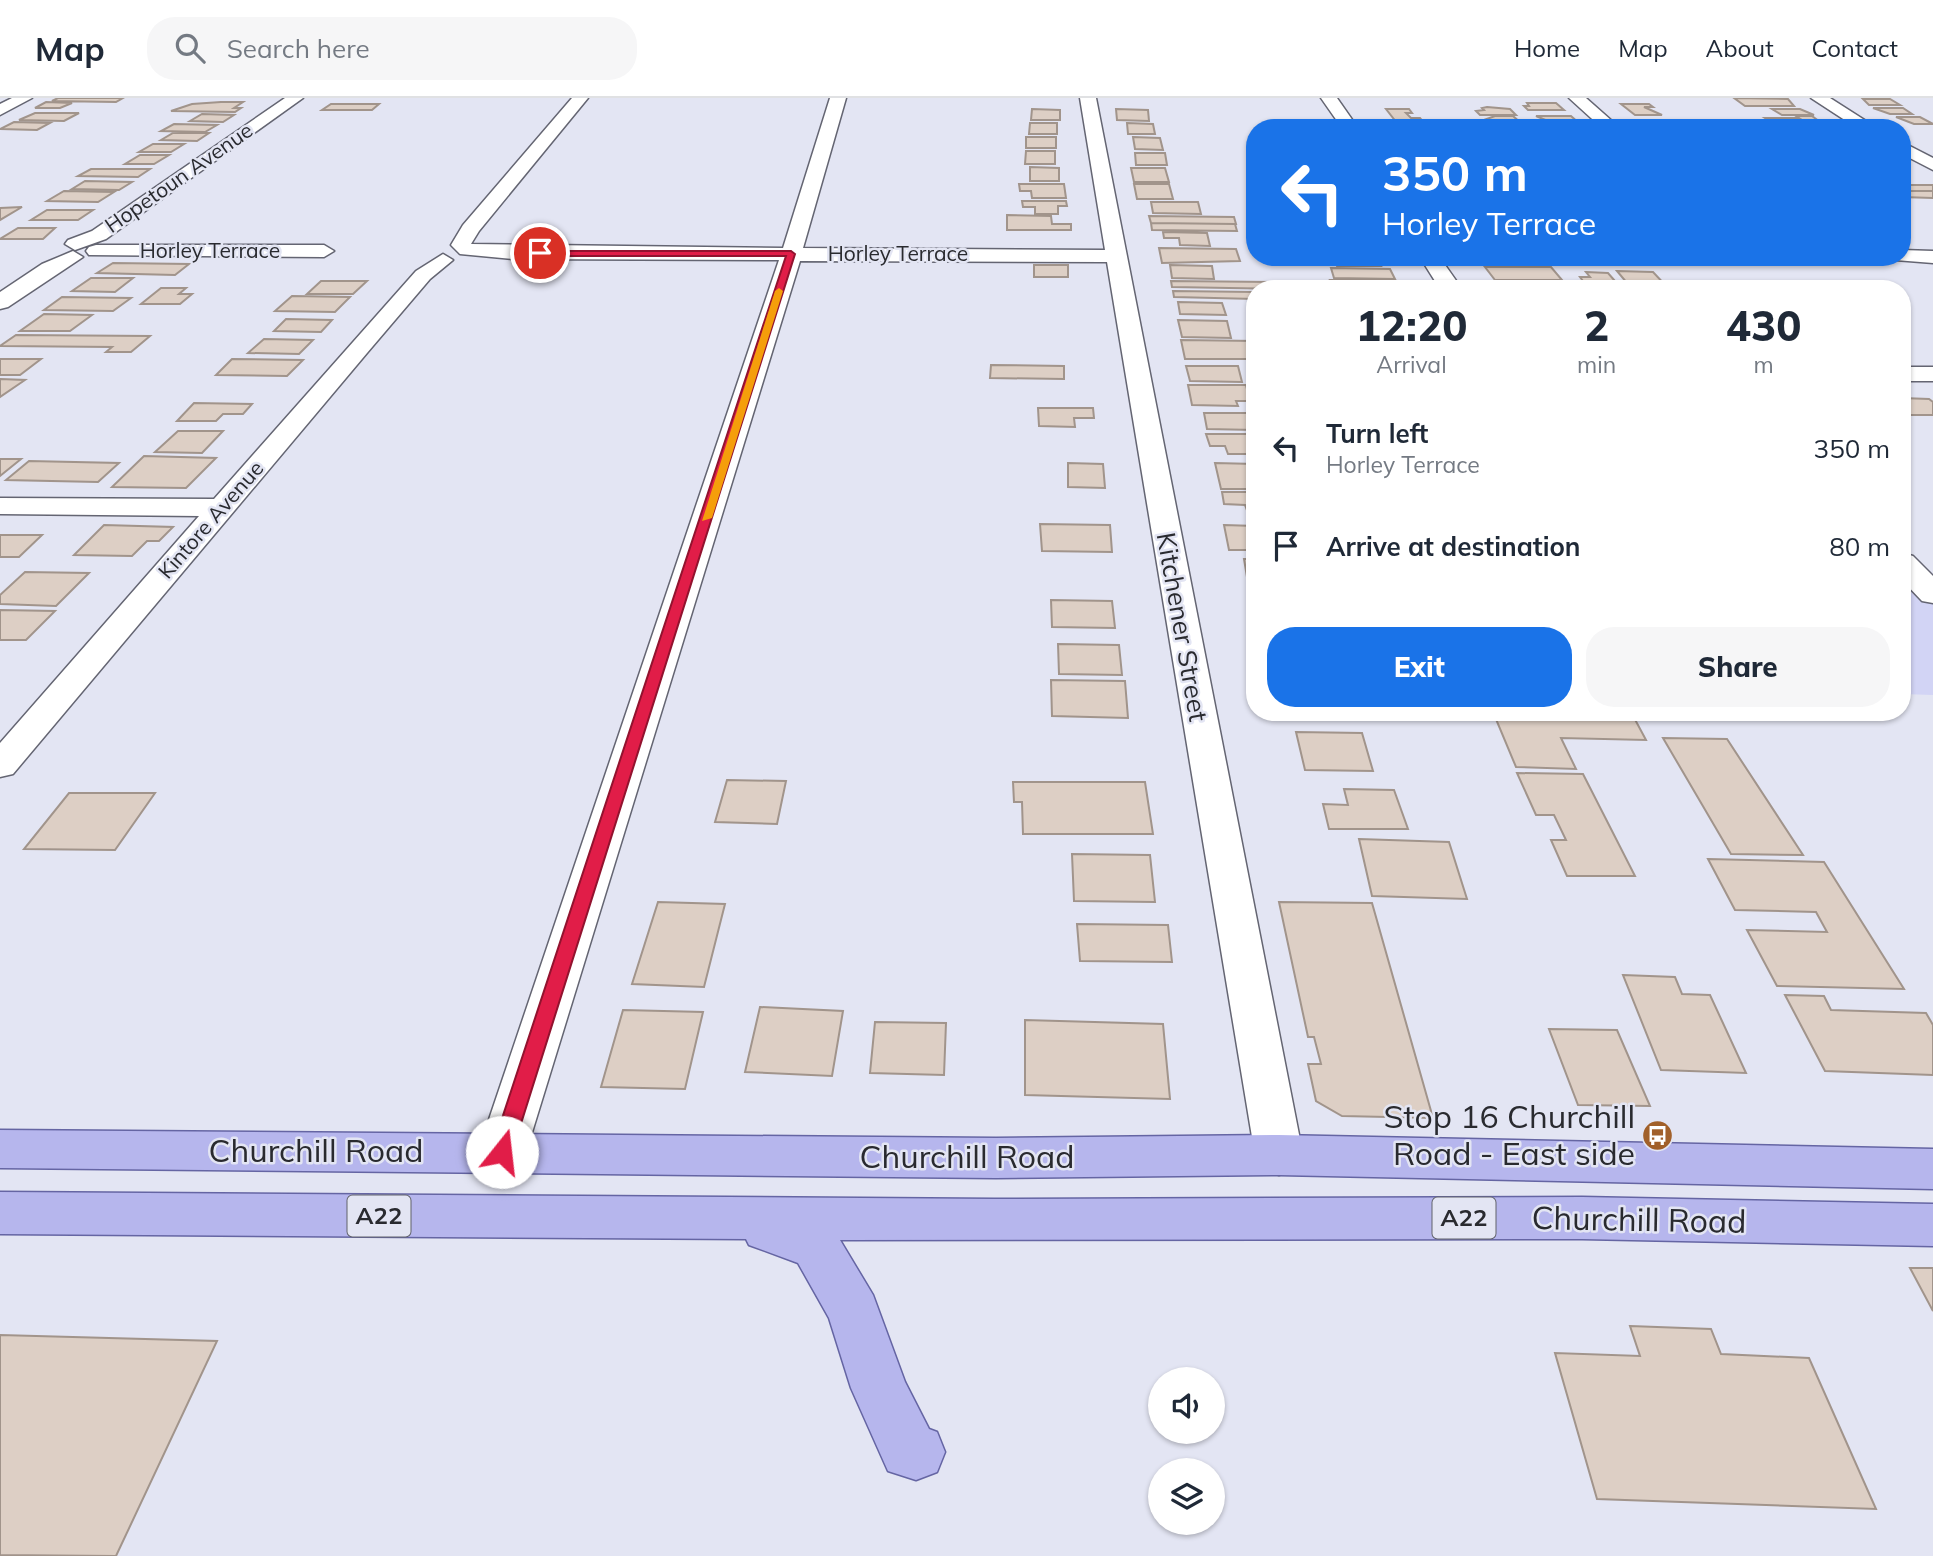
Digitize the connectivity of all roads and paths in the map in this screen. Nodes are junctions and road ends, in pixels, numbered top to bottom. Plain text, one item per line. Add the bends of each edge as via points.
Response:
1 (24, 98) edge
2 (295, 98) edge
3 (580, 98) edge
4 (838, 98) edge
5 (1088, 98) edge
6 (1329, 98) edge
7 (1577, 98) edge
8 (1819, 98) edge
9 (0, 110) edge
10 (1344, 119) edge
11 (1602, 119) edge
12 (1854, 119) edge
13 (1911, 152) edge
14 (1933, 165) edge
15 (77, 251) junction
16 (324, 251) dead end
17 (444, 252) junction
18 (791, 254) junction
19 (1116, 256) junction
20 (1911, 256) edge
21 (1933, 257) edge
22 (0, 302) edge
23 (1911, 374) edge
24 (1933, 374) edge
25 (0, 506) edge
26 (222, 508) junction
27 (1911, 549) edge
28 (1933, 549) edge
29 (1911, 571) edge
30 (1933, 594) edge
31 (0, 766) edge
32 (0, 1149) edge
33 (502, 1152) junction
34 (1279, 1155) junction
35 (1933, 1169) edge
36 (0, 1213) edge
37 (758, 1219) junction
38 (1933, 1225) edge
39 (916, 1452) dead end

1 - 9 street
2 - 15 street, Hopetoun Avenue
3 - 17 street, Kintore Avenue
4 - 18 street
5 - 19 street, Kitchener Street
6 - 10 street
7 - 11 street
8 - 12 street
13 - 14 street
15 - 16 street, Horley Terrace
15 - 22 street, Hopetoun Avenue
17 - 18 street, Horley Terrace
17 - 26 street, Kintore Avenue
18 - 19 street, Horley Terrace
18 - 33 street
19 - 34 street, Kitchener Street
20 - 21 street
23 - 24 street
25 - 26 street
26 - 31 street, Kintore Avenue
27 - 28 street
29 - 30 street
32 - 33 main road, Churchill Road / A22
33 - 34 main road, Churchill Road / A22 via 996,1158
34 - 35 main road, Churchill Road / A22
36 - 37 main road, Churchill Road / A22
37 - 38 main road, Churchill Road / A22 via 1582,1217
37 - 39 main road via 759,1227 816,1247 854,1312 879,1388 909,1451

